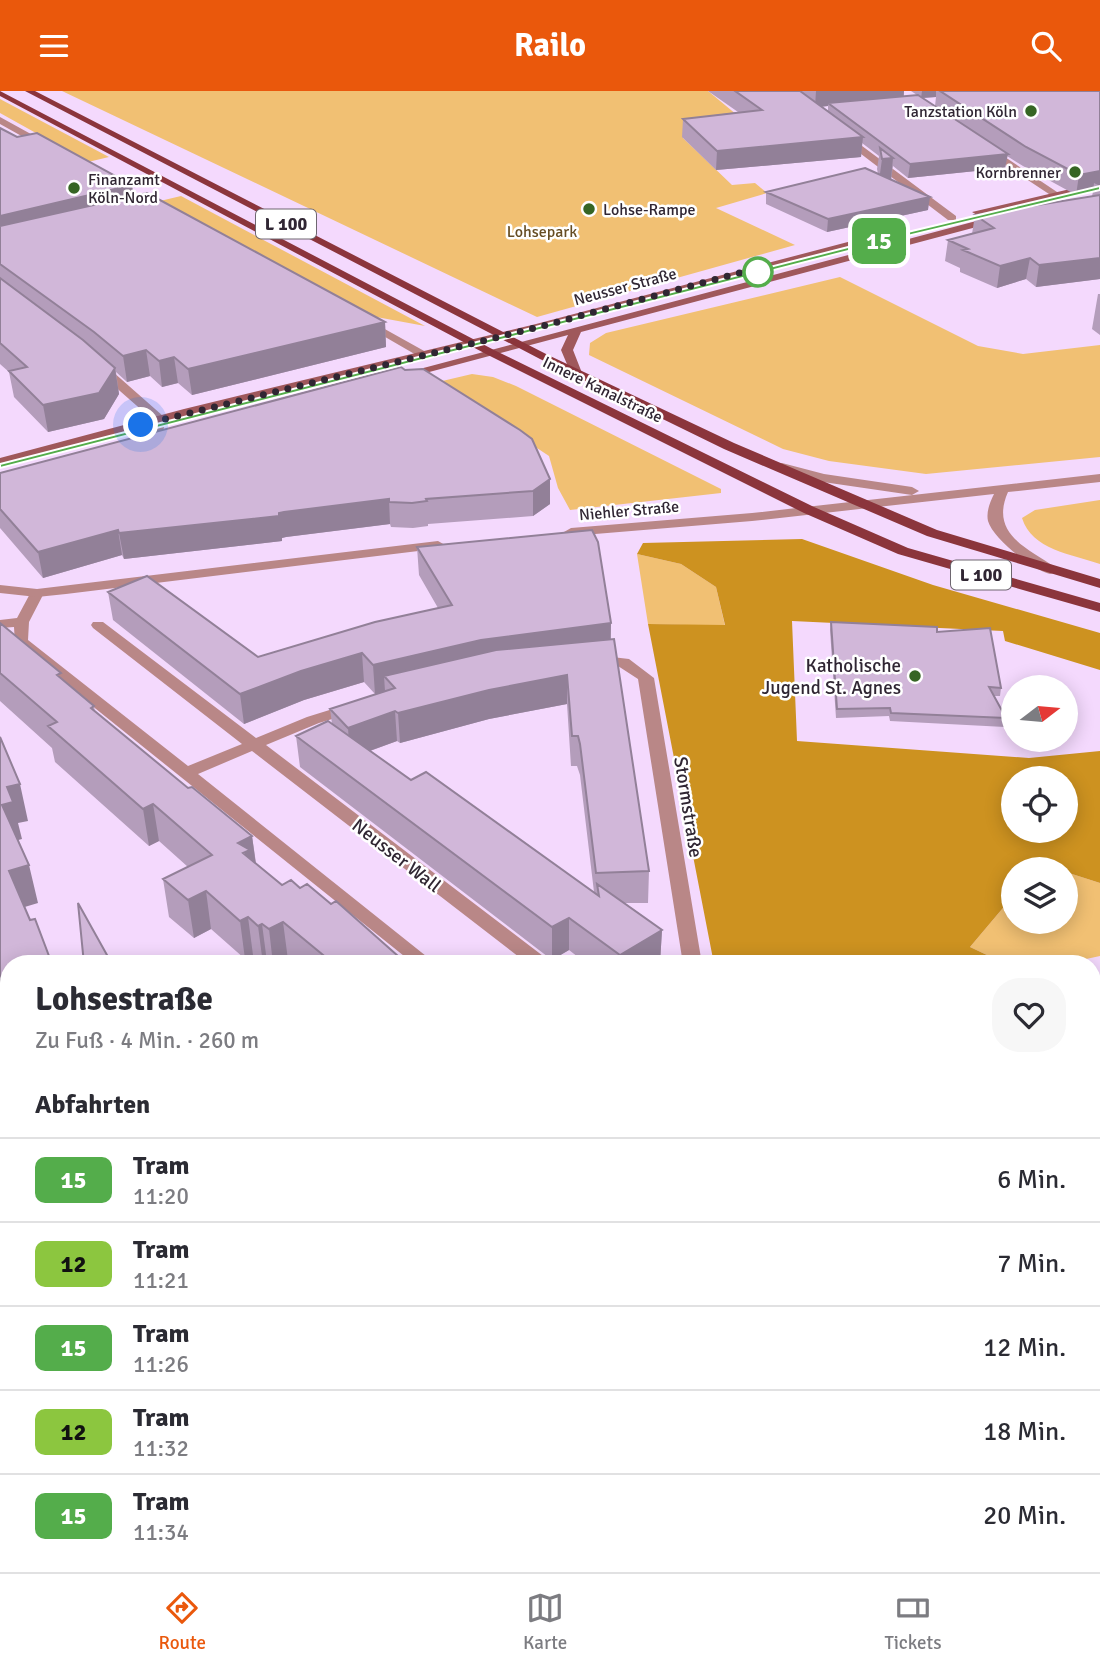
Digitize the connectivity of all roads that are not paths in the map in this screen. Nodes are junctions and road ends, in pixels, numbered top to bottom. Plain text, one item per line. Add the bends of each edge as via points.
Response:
1 (29, 91) edge
2 (0, 93) edge
3 (0, 120) edge
4 (833, 129) edge
5 (981, 145) edge
6 (60, 153) edge
7 (1100, 185) edge
8 (1055, 194) junction
9 (1100, 195) edge
10 (954, 224) junction
11 (713, 280) junction
12 (729, 289) junction
13 (352, 314) edge
14 (576, 330) junction
15 (502, 335) junction
16 (472, 342) junction
17 (520, 345) junction
18 (490, 352) junction
19 (422, 354) junction
20 (93, 361) edge
21 (576, 373) junction
22 (395, 377) edge
23 (346, 388) edge
24 (309, 397) edge
25 (159, 419) junction
26 (164, 437) edge
27 (132, 446) joint
28 (0, 463) edge
29 (771, 465) junction
30 (1100, 478) edge
31 (1003, 488) junction
32 (940, 495) junction
33 (861, 504) junction
34 (809, 510) junction
35 (549, 534) edge
36 (457, 544) edge
37 (1050, 570) junction
38 (1100, 584) edge
39 (0, 589) edge
40 (37, 593) junction
41 (1100, 608) edge
42 (22, 622) junction
43 (0, 624) edge
44 (98, 625) dead end
45 (580, 662) edge
46 (367, 703) edge
47 (255, 745) junction
48 (185, 773) junction
49 (415, 955) edge
50 (528, 955) edge
51 (692, 955) edge

1 - 15 main road, Innere Kanalstraße / L 100
2 - 16 main road, Innere Kanalstraße / L 100
3 - 6 street
4 - 10 street
5 - 8 street
7 - 8 main road, Neusser Straße
8 - 10 main road, Neusser Straße
9 - 10 main road, Neusser Straße
10 - 11 main road, Neusser Straße
10 - 12 main road, Neusser Straße
11 - 12 main road
11 - 15 main road, Neusser Straße
12 - 14 main road, Neusser Straße
13 - 19 street
14 - 17 main road, Neusser Straße
14 - 21 main road via 568,350
15 - 16 main road, Neusser Straße
15 - 17 main road, Innere Kanalstraße / L 100
16 - 18 main road, Innere Kanalstraße / L 100
16 - 19 main road, Neusser Straße
17 - 18 main road, Neusser Straße
17 - 21 main road, Innere Kanalstraße / L 100
18 - 22 main road, Neusser Straße
18 - 34 main road, Innere Kanalstraße / L 100
19 - 25 main road, Neusser Straße via 217,412
20 - 25 street
21 - 29 main road, Innere Kanalstraße / L 100
23 - 24 main road
25 - 27 street via 152,437
25 - 28 main road, Neusser Straße
26 - 27 main road
29 - 32 street via 858,484
29 - 33 main road, Innere Kanalstraße / L 100
30 - 31 street, Niehler Straße
31 - 32 street, Niehler Straße
31 - 37 street via 995,506 995,522 1011,541
32 - 33 street, Niehler Straße
33 - 34 street, Niehler Straße
33 - 37 main road, Innere Kanalstraße / L 100 via 932,533
34 - 35 street, Niehler Straße
34 - 41 main road, Innere Kanalstraße / L 100 via 904,551
36 - 40 street
37 - 38 main road, Innere Kanalstraße / L 100
39 - 40 street
40 - 42 street
42 - 43 street
42 - 48 street via 20,641
44 - 47 street, Neusser Wall
45 - 51 street, Stormstraße via 607,659 630,663 646,678
46 - 47 street
47 - 48 street
47 - 50 street, Neusser Wall
48 - 49 street

